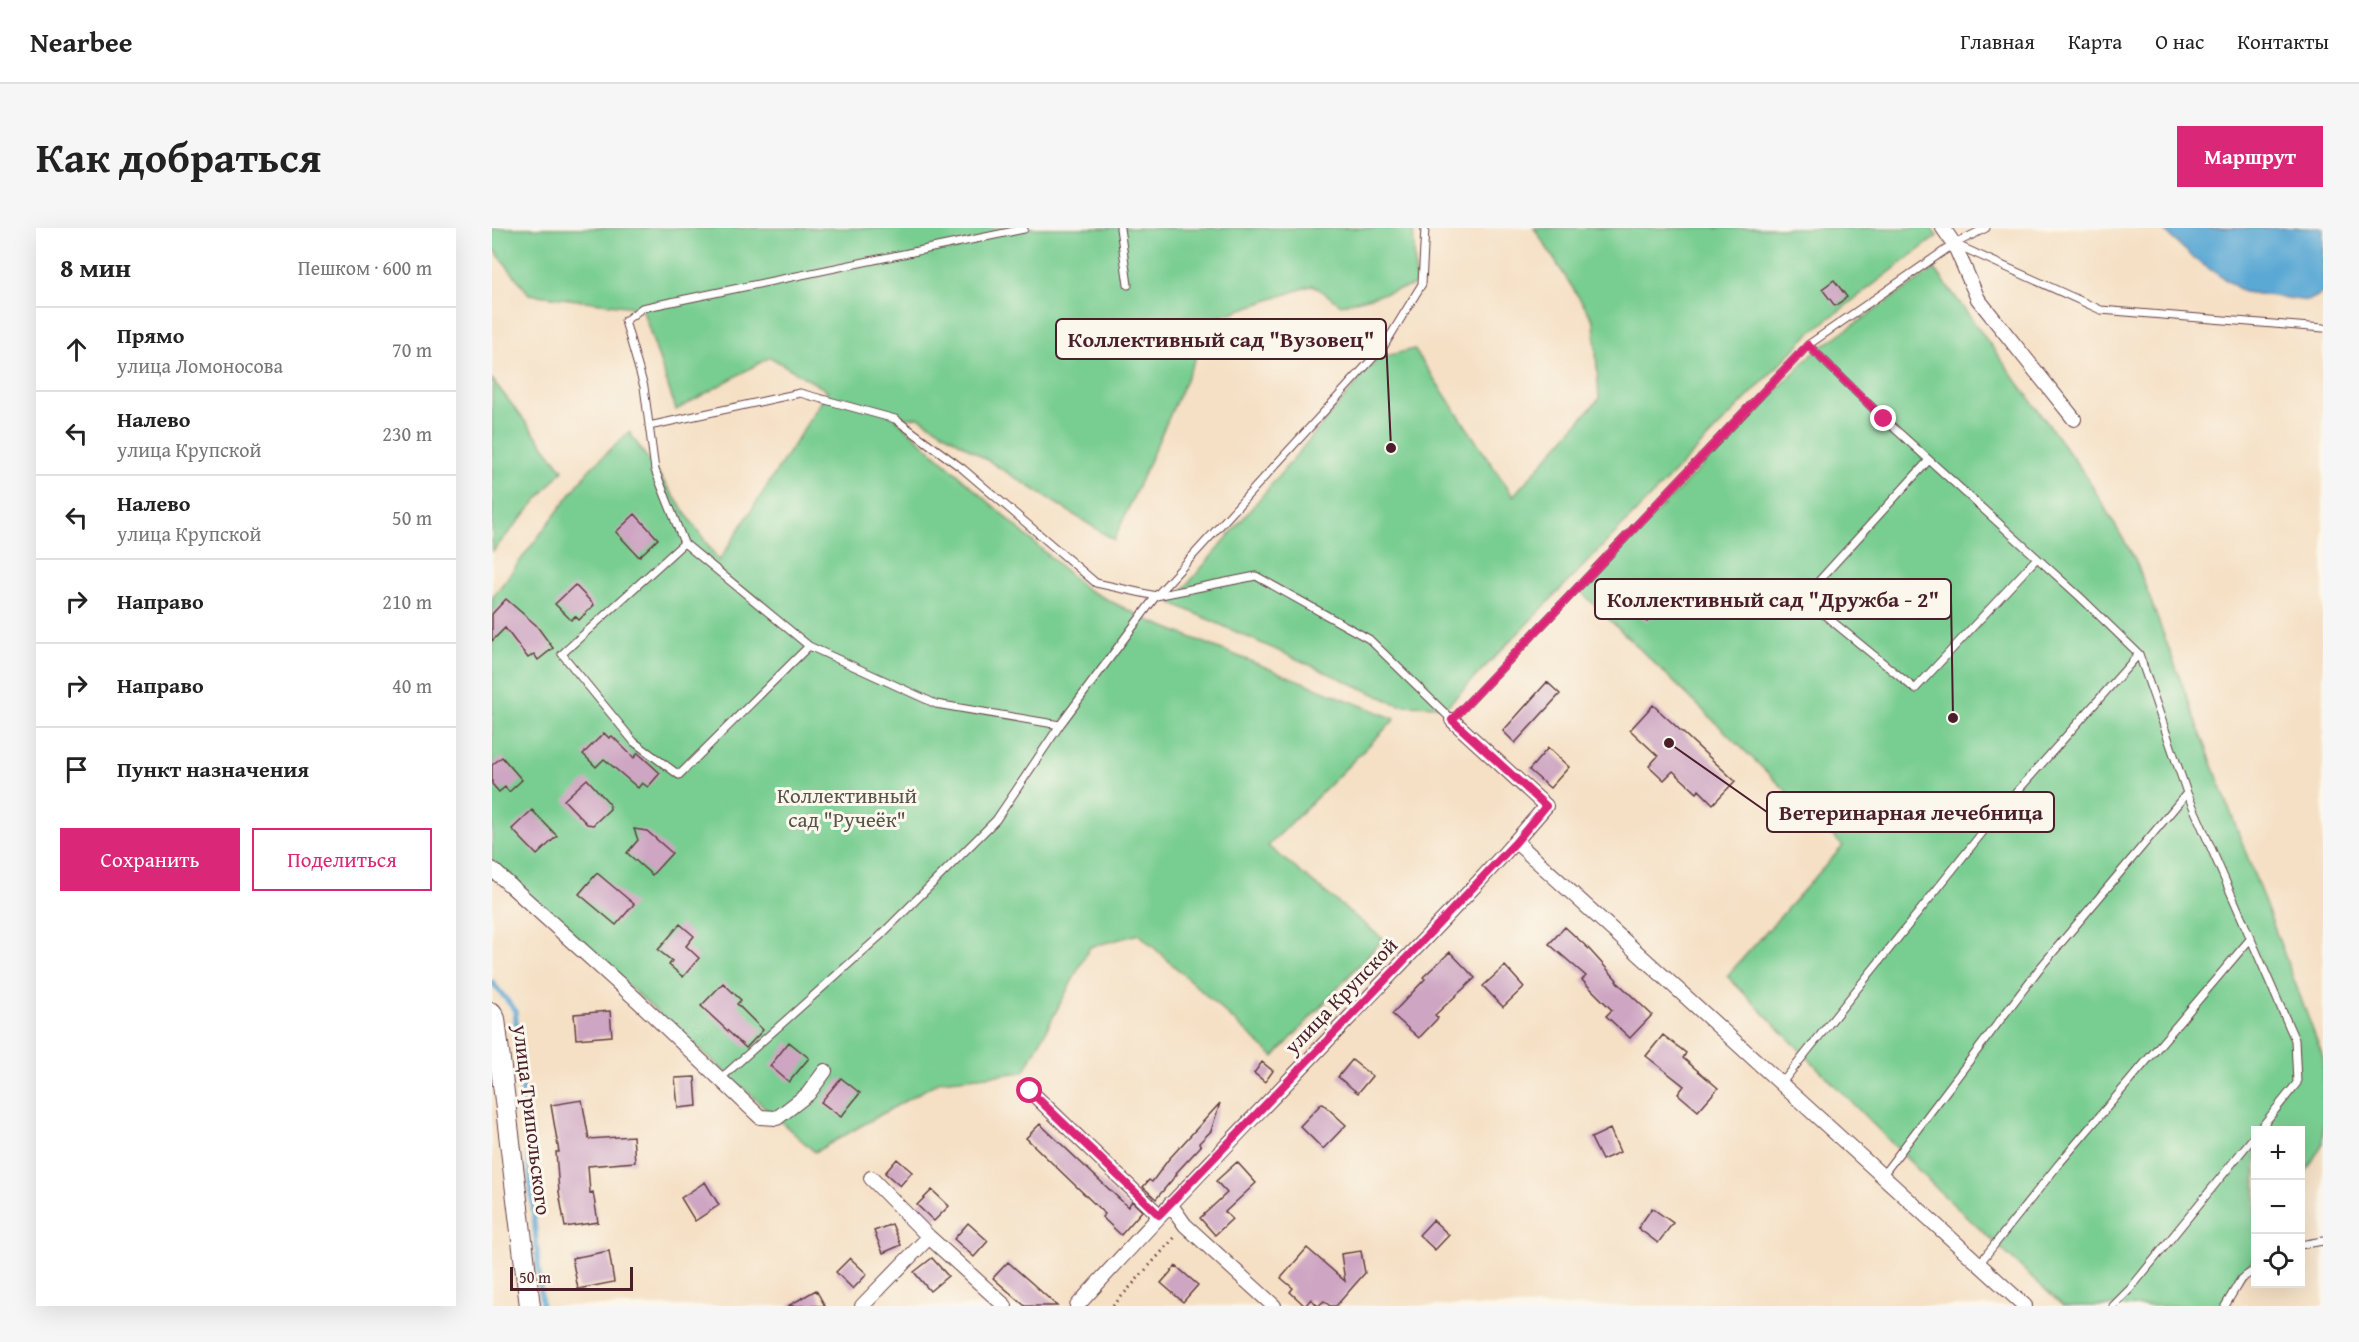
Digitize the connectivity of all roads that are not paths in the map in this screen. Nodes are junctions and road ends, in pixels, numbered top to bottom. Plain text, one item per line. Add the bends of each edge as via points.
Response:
1 (1120, 228) edge
2 (1425, 228) edge
3 (1943, 228) edge
4 (1986, 228) edge
5 (1024, 229) edge
6 (1954, 244) junction
7 (1128, 285) dead end
8 (2323, 328) edge
9 (1808, 345) junction
10 (2074, 419) dead end
11 (649, 426) junction
12 (1929, 460) junction
13 (684, 543) junction
14 (2037, 558) junction
15 (1156, 596) junction
16 (809, 646) junction
17 (2139, 654) junction
18 (1452, 720) junction
19 (1060, 725) junction
20 (2187, 793) junction
21 (1516, 842) junction
22 (492, 870) edge
23 (2251, 938) junction
24 (492, 1013) edge
25 (825, 1071) dead end
26 (720, 1079) junction
27 (1781, 1084) junction
28 (1030, 1091) dead end
29 (2263, 1126) edge
30 (2251, 1140) edge
31 (1882, 1176) junction
32 (871, 1178) dead end
33 (1170, 1204) junction
34 (1159, 1215) junction
35 (929, 1237) junction
36 (2323, 1241) edge
37 (2305, 1244) edge
38 (1979, 1264) junction
39 (2251, 1272) edge
40 (530, 1306) edge
41 (862, 1306) edge
42 (1005, 1306) edge
43 (1077, 1306) edge
44 (1274, 1306) edge
45 (2025, 1306) edge
46 (2113, 1306) edge
47 (2225, 1306) edge

1 - 7 lane
2 - 15 lane via 1422,284 1384,346
3 - 6 street
4 - 6 lane
5 - 11 lane via 642,308 625,321 644,387
6 - 8 lane via 2101,310
6 - 9 lane
6 - 10 street via 1978,299
9 - 12 lane
9 - 18 lane
11 - 13 lane via 655,470
11 - 15 lane via 800,393 896,418 963,469 1096,583
12 - 14 lane
12 - 14 lane via 1816,584 1811,604 1915,689
13 - 16 lane
13 - 16 lane via 562,654 634,742 679,775
14 - 17 lane
15 - 18 lane via 1256,576 1370,639
15 - 19 lane
16 - 19 lane via 936,704
17 - 20 lane
17 - 27 lane via 1998,813
18 - 21 street, улица Крупской via 1546,806
19 - 26 lane via 996,820 879,937
20 - 23 lane
20 - 31 lane via 2039,969
21 - 27 street
21 - 33 street, улица Крупской
22 - 26 street
23 - 29 lane via 2295,1040 2297,1083
23 - 38 lane
24 - 40 street, улица Трипольского
25 - 26 street via 808,1094 777,1118 760,1117
27 - 31 street
28 - 34 street
30 - 46 lane
31 - 38 street
32 - 35 street
33 - 34 street, улица Крупской
33 - 44 street via 1185,1225
34 - 43 street, улица Крупской
35 - 41 street
35 - 42 street
36 - 37 lane
38 - 45 street
39 - 47 lane via 2241,1279

